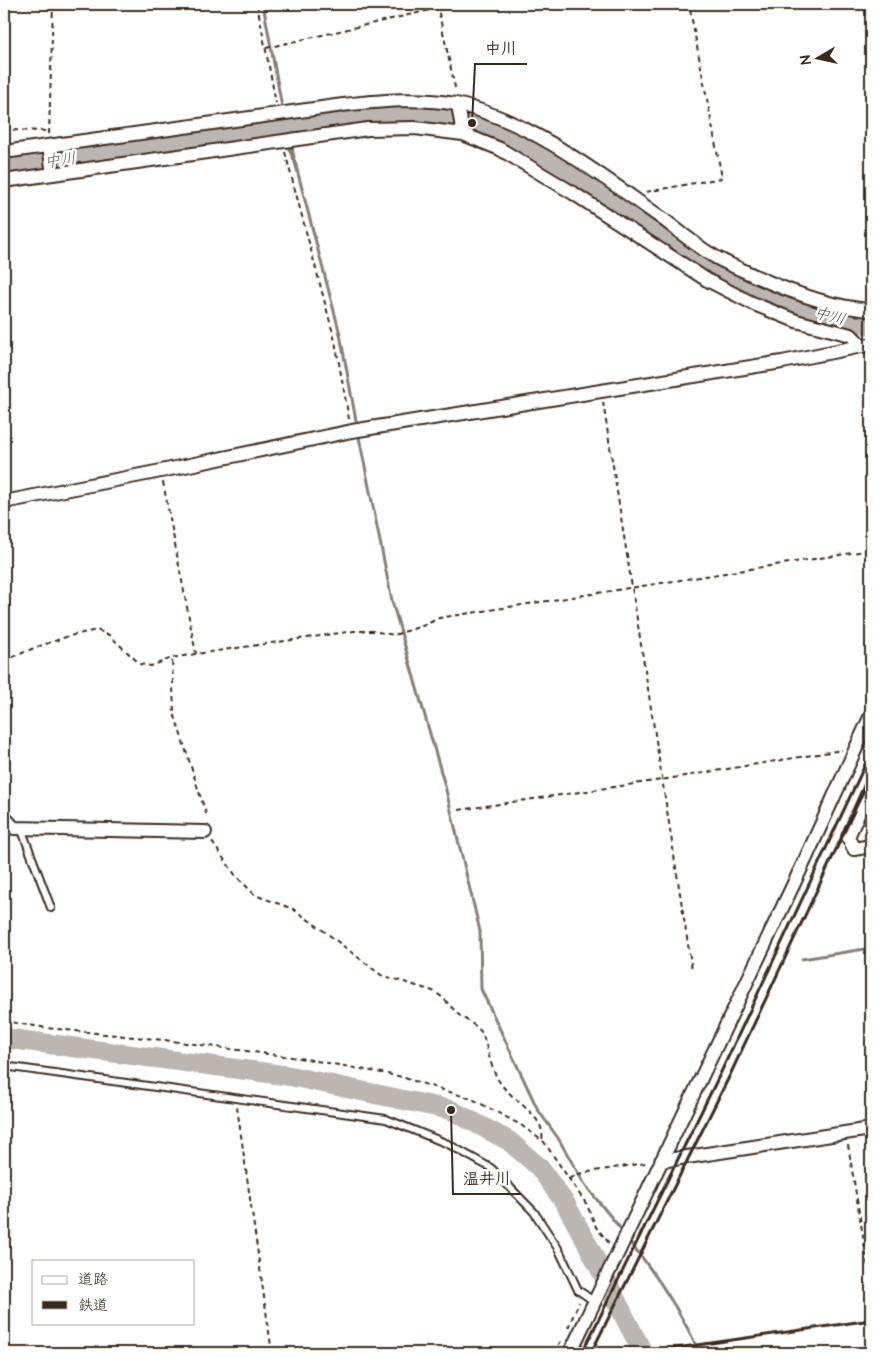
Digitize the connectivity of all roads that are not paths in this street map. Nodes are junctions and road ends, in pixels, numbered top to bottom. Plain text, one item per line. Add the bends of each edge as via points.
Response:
1 (458, 104) junction
2 (463, 132) junction
3 (49, 149) junction
4 (4, 152) edge
5 (53, 171) junction
6 (4, 181) edge
7 (871, 310) edge
8 (867, 346) edge
9 (4, 502) edge
10 (871, 715) edge
11 (857, 744) junction
12 (871, 746) edge
13 (871, 786) edge
14 (4, 816) edge
15 (21, 828) junction
16 (205, 832) road end
17 (871, 846) edge
18 (51, 908) dead end
19 (4, 1066) edge
20 (871, 1129) edge
21 (661, 1161) junction
22 (596, 1302) junction
23 (570, 1353) edge

1 - 2 street
1 - 3 street via 390,100
1 - 7 street via 544,138 712,255 795,293
2 - 5 street via 394,127 368,129
2 - 8 street via 508,154 573,193 707,280 754,304 796,321 850,335
3 - 4 street
3 - 5 street
5 - 6 street
8 - 9 street via 357,430
10 - 11 street
11 - 12 street
11 - 21 street
13 - 17 street via 848,837 854,849
14 - 15 street via 14,828
15 - 16 street
15 - 18 lane
19 - 22 lane via 386,1119 448,1144 491,1168 534,1212 559,1250 578,1290
20 - 21 street
21 - 22 street
22 - 23 street

